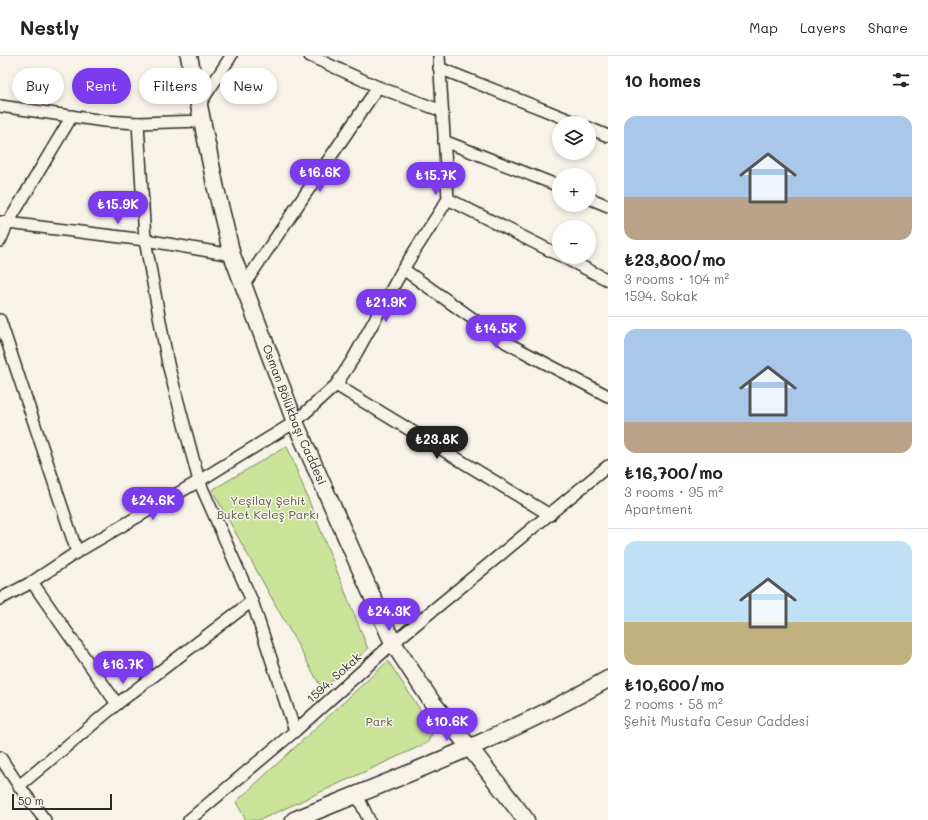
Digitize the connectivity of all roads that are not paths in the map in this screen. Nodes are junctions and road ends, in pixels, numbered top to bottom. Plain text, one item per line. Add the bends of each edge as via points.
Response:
1 (189, 56) edge
2 (231, 56) edge
3 (310, 56) edge
4 (438, 56) edge
5 (192, 68) edge
6 (439, 68) junction
7 (212, 85) edge
8 (378, 87) junction
9 (200, 104) edge
10 (0, 106) edge
11 (442, 111) junction
12 (72, 116) junction
13 (559, 116) edge
14 (203, 121) junction
15 (138, 123) junction
16 (596, 131) edge
17 (608, 136) edge
18 (444, 141) junction
19 (552, 183) edge
20 (448, 199) junction
21 (596, 201) edge
22 (608, 206) edge
23 (4, 222) edge
24 (145, 240) junction
25 (0, 241) edge
26 (552, 251) edge
27 (232, 255) junction
28 (577, 264) edge
29 (403, 269) junction
30 (608, 280) edge
31 (243, 286) junction
32 (0, 320) edge
33 (336, 385) junction
34 (608, 396) edge
35 (295, 422) junction
36 (608, 466) edge
37 (199, 481) junction
38 (550, 515) junction
39 (77, 552) junction
40 (32, 582) junction
41 (0, 599) edge
42 (252, 601) junction
43 (393, 643) junction
44 (608, 679) edge
45 (117, 704) junction
46 (295, 731) junction
47 (470, 748) junction
48 (0, 757) edge
49 (19, 786) junction
50 (357, 795) junction
51 (45, 820) edge
52 (189, 820) edge
53 (294, 820) edge
54 (369, 820) edge
55 (526, 820) edge

1 - 5 street, Osman Bölükbaşı Caddesi
2 - 7 street
3 - 8 street
4 - 6 street
6 - 11 street
6 - 13 street
8 - 11 street
8 - 31 street
9 - 14 street, Osman Bölükbaşı Caddesi
10 - 12 street
11 - 18 street
12 - 15 street
12 - 23 street
14 - 15 street
14 - 27 street, Osman Bölükbaşı Caddesi
15 - 24 street
16 - 17 street
18 - 19 street
18 - 20 street
20 - 26 street
20 - 29 street
21 - 22 street
23 - 24 street
23 - 25 street
24 - 27 street
24 - 37 street via 168,364
27 - 31 street, Osman Bölükbaşı Caddesi
28 - 30 street
29 - 33 street
29 - 34 street via 507,343
31 - 35 street, Osman Bölükbaşı Caddesi
32 - 39 street
33 - 35 street
33 - 38 street
35 - 37 street
35 - 43 street, Osman Bölükbaşı Caddesi
36 - 38 street, 1594. Sokak
37 - 39 street
37 - 42 street
38 - 43 street, 1594. Sokak
39 - 40 street
40 - 41 street
40 - 45 street
42 - 45 street
42 - 46 street
43 - 46 street, 1594. Sokak
43 - 47 street, Osman Bölükbaşı Caddesi via 432,702
44 - 47 street via 572,700
45 - 49 street
46 - 52 street, 1594. Sokak
47 - 50 street
47 - 55 street, Osman Bölükbaşı Caddesi
48 - 49 street
49 - 51 street
50 - 53 street
50 - 54 street

